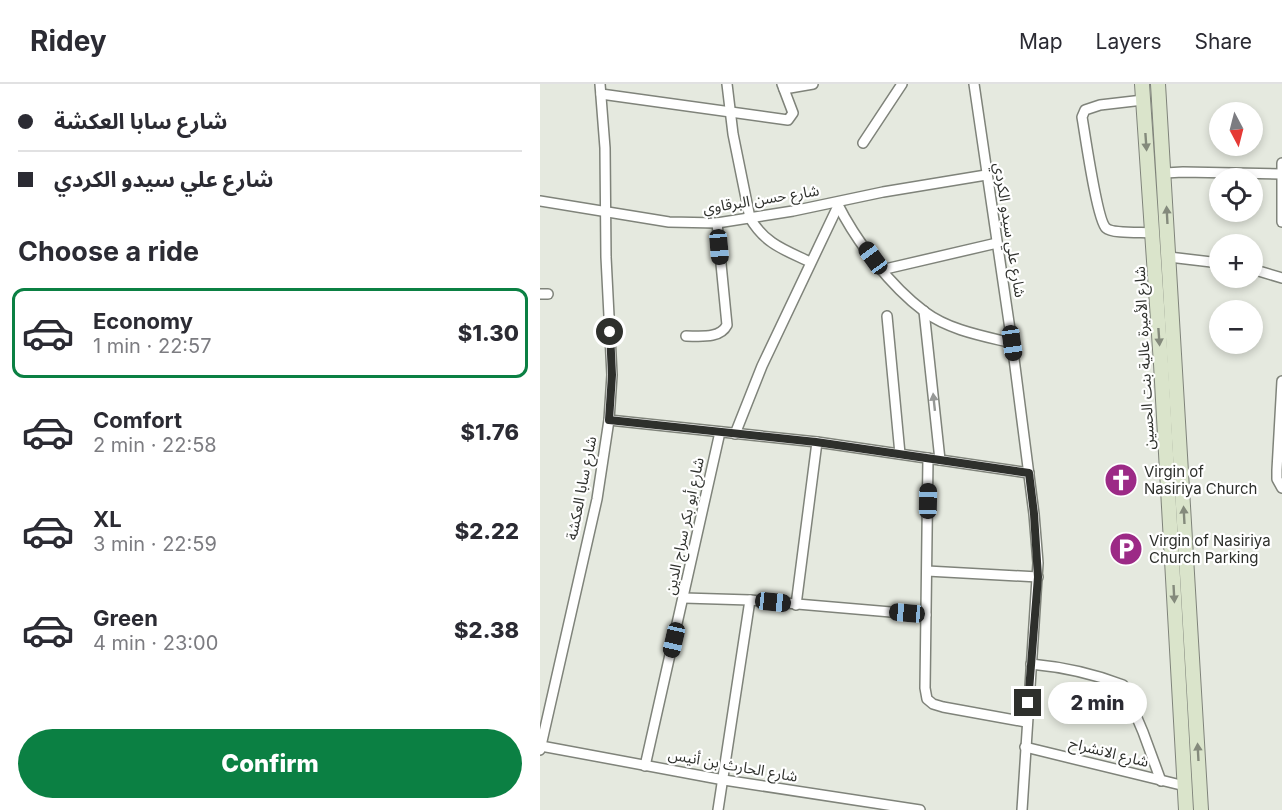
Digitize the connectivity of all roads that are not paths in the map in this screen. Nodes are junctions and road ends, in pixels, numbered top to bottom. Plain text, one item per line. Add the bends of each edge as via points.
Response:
1 (727, 84) edge
2 (813, 84) edge
3 (902, 84) edge
4 (974, 84) edge
5 (1142, 84) edge
6 (1158, 84) edge
7 (783, 86) edge
8 (601, 89) edge
9 (1143, 99) junction
10 (730, 112) junction
11 (864, 143) dead end
12 (1282, 163) edge
13 (1281, 174) edge
14 (986, 175) junction
15 (1165, 176) junction
16 (1149, 180) junction
17 (540, 201) edge
18 (837, 204) junction
19 (606, 212) junction
20 (750, 218) junction
21 (1282, 222) edge
22 (717, 223) junction
23 (1153, 233) junction
24 (997, 243) junction
25 (1169, 257) junction
26 (810, 262) junction
27 (1209, 262) edge
28 (881, 270) junction
29 (1263, 272) edge
30 (1282, 278) edge
31 (924, 311) junction
32 (887, 316) dead end
33 (686, 336) dead end
34 (1012, 343) junction
35 (1282, 381) edge
36 (609, 420) junction
37 (720, 432) junction
38 (735, 434) junction
39 (816, 442) junction
40 (900, 454) junction
41 (928, 458) junction
42 (940, 460) junction
43 (1029, 473) junction
44 (1282, 488) edge
45 (927, 571) junction
46 (1038, 577) junction
47 (684, 598) junction
48 (750, 600) junction
49 (795, 605) junction
50 (926, 615) junction
51 (1031, 664) junction
52 (1026, 722) junction
53 (1025, 747) junction
54 (541, 748) edge
55 (645, 766) junction
56 (724, 780) junction
57 (1161, 782) junction
58 (1185, 786) junction
59 (718, 810) edge
60 (920, 810) edge
61 (1022, 810) edge
62 (1186, 810) edge
63 (1201, 810) edge

1 - 10 street
2 - 7 street
3 - 11 street
4 - 14 street, شارع علي سيدو الكردي
5 - 9 main road, شارع الأميرة عالية بنت الحسين
6 - 15 main road, شارع الأميرة عالية بنت الحسين
7 - 10 street via 793,113 788,120
8 - 10 street
8 - 19 street, شارع سابا العكشة
9 -> 16 main road, شارع الأميرة عالية بنت الحسين
9 - 23 street via 1092,106 1084,110 1082,117 1104,225 1111,230
10 - 20 street
12 - 13 street
13 - 15 street via 1183,171
13 - 21 street
14 - 18 street, شارع حسن البرقاوي
14 - 24 street, شارع علي سيدو الكردي
15 - 16 main road
25 -> 15 main road, شارع الأميرة عالية بنت الحسين
16 - 23 main road, شارع الأميرة عالية بنت الحسين
17 - 19 street, شارع حسن البرقاوي
18 - 20 street, شارع حسن البرقاوي
18 - 26 street
18 - 28 street
19 - 22 street, شارع حسن البرقاوي via 669,222
19 - 36 street, شارع سابا العكشة via 612,375
20 - 22 street, شارع حسن البرقاوي
20 - 26 street via 768,241
22 - 33 street via 727,326 718,334
23 -> 58 main road, شارع الأميرة عالية بنت الحسين
24 - 28 street
24 - 34 street, شارع علي سيدو الكردي
25 - 27 street
63 -> 25 main road, شارع الأميرة عالية بنت الحسين
26 - 38 street
28 - 31 street
29 - 30 street
31 - 34 street via 962,330
42 -> 31 street
32 - 40 street
34 - 43 street, شارع علي سيدو الكردي
35 - 44 street via 1276,470
36 - 37 street
36 - 54 street, شارع سابا العكشة via 597,500
37 - 38 street
37 - 47 street, شارع أبو بكر سراج الدين
38 - 39 street
39 - 40 street
39 - 49 street
40 - 41 street
41 - 42 street
41 - 45 street
42 - 43 street
43 - 46 street, شارع علي سيدو الكردي
45 - 46 street
45 - 50 street
46 - 51 street, شارع علي سيدو الكردي
47 - 48 street
47 - 55 street, شارع أبو بكر سراج الدين
48 - 49 street
48 - 56 street
49 - 50 street
50 - 52 street via 927,699 943,707
51 - 52 street, شارع علي سيدو الكردي
51 - 57 street via 1059,666 1123,685
52 - 53 street, شارع علي سيدو الكردي
53 - 57 street, شارع الانشراح
53 - 61 street, شارع علي سيدو الكردي
54 - 55 street, شارع الحارث بن أنيس
55 - 56 street, شارع الحارث بن أنيس
56 - 59 street
56 - 60 street, شارع الحارث بن أنيس
57 - 58 street, شارع الانشراح
58 - 62 main road, شارع الأميرة عالية بنت الحسين

